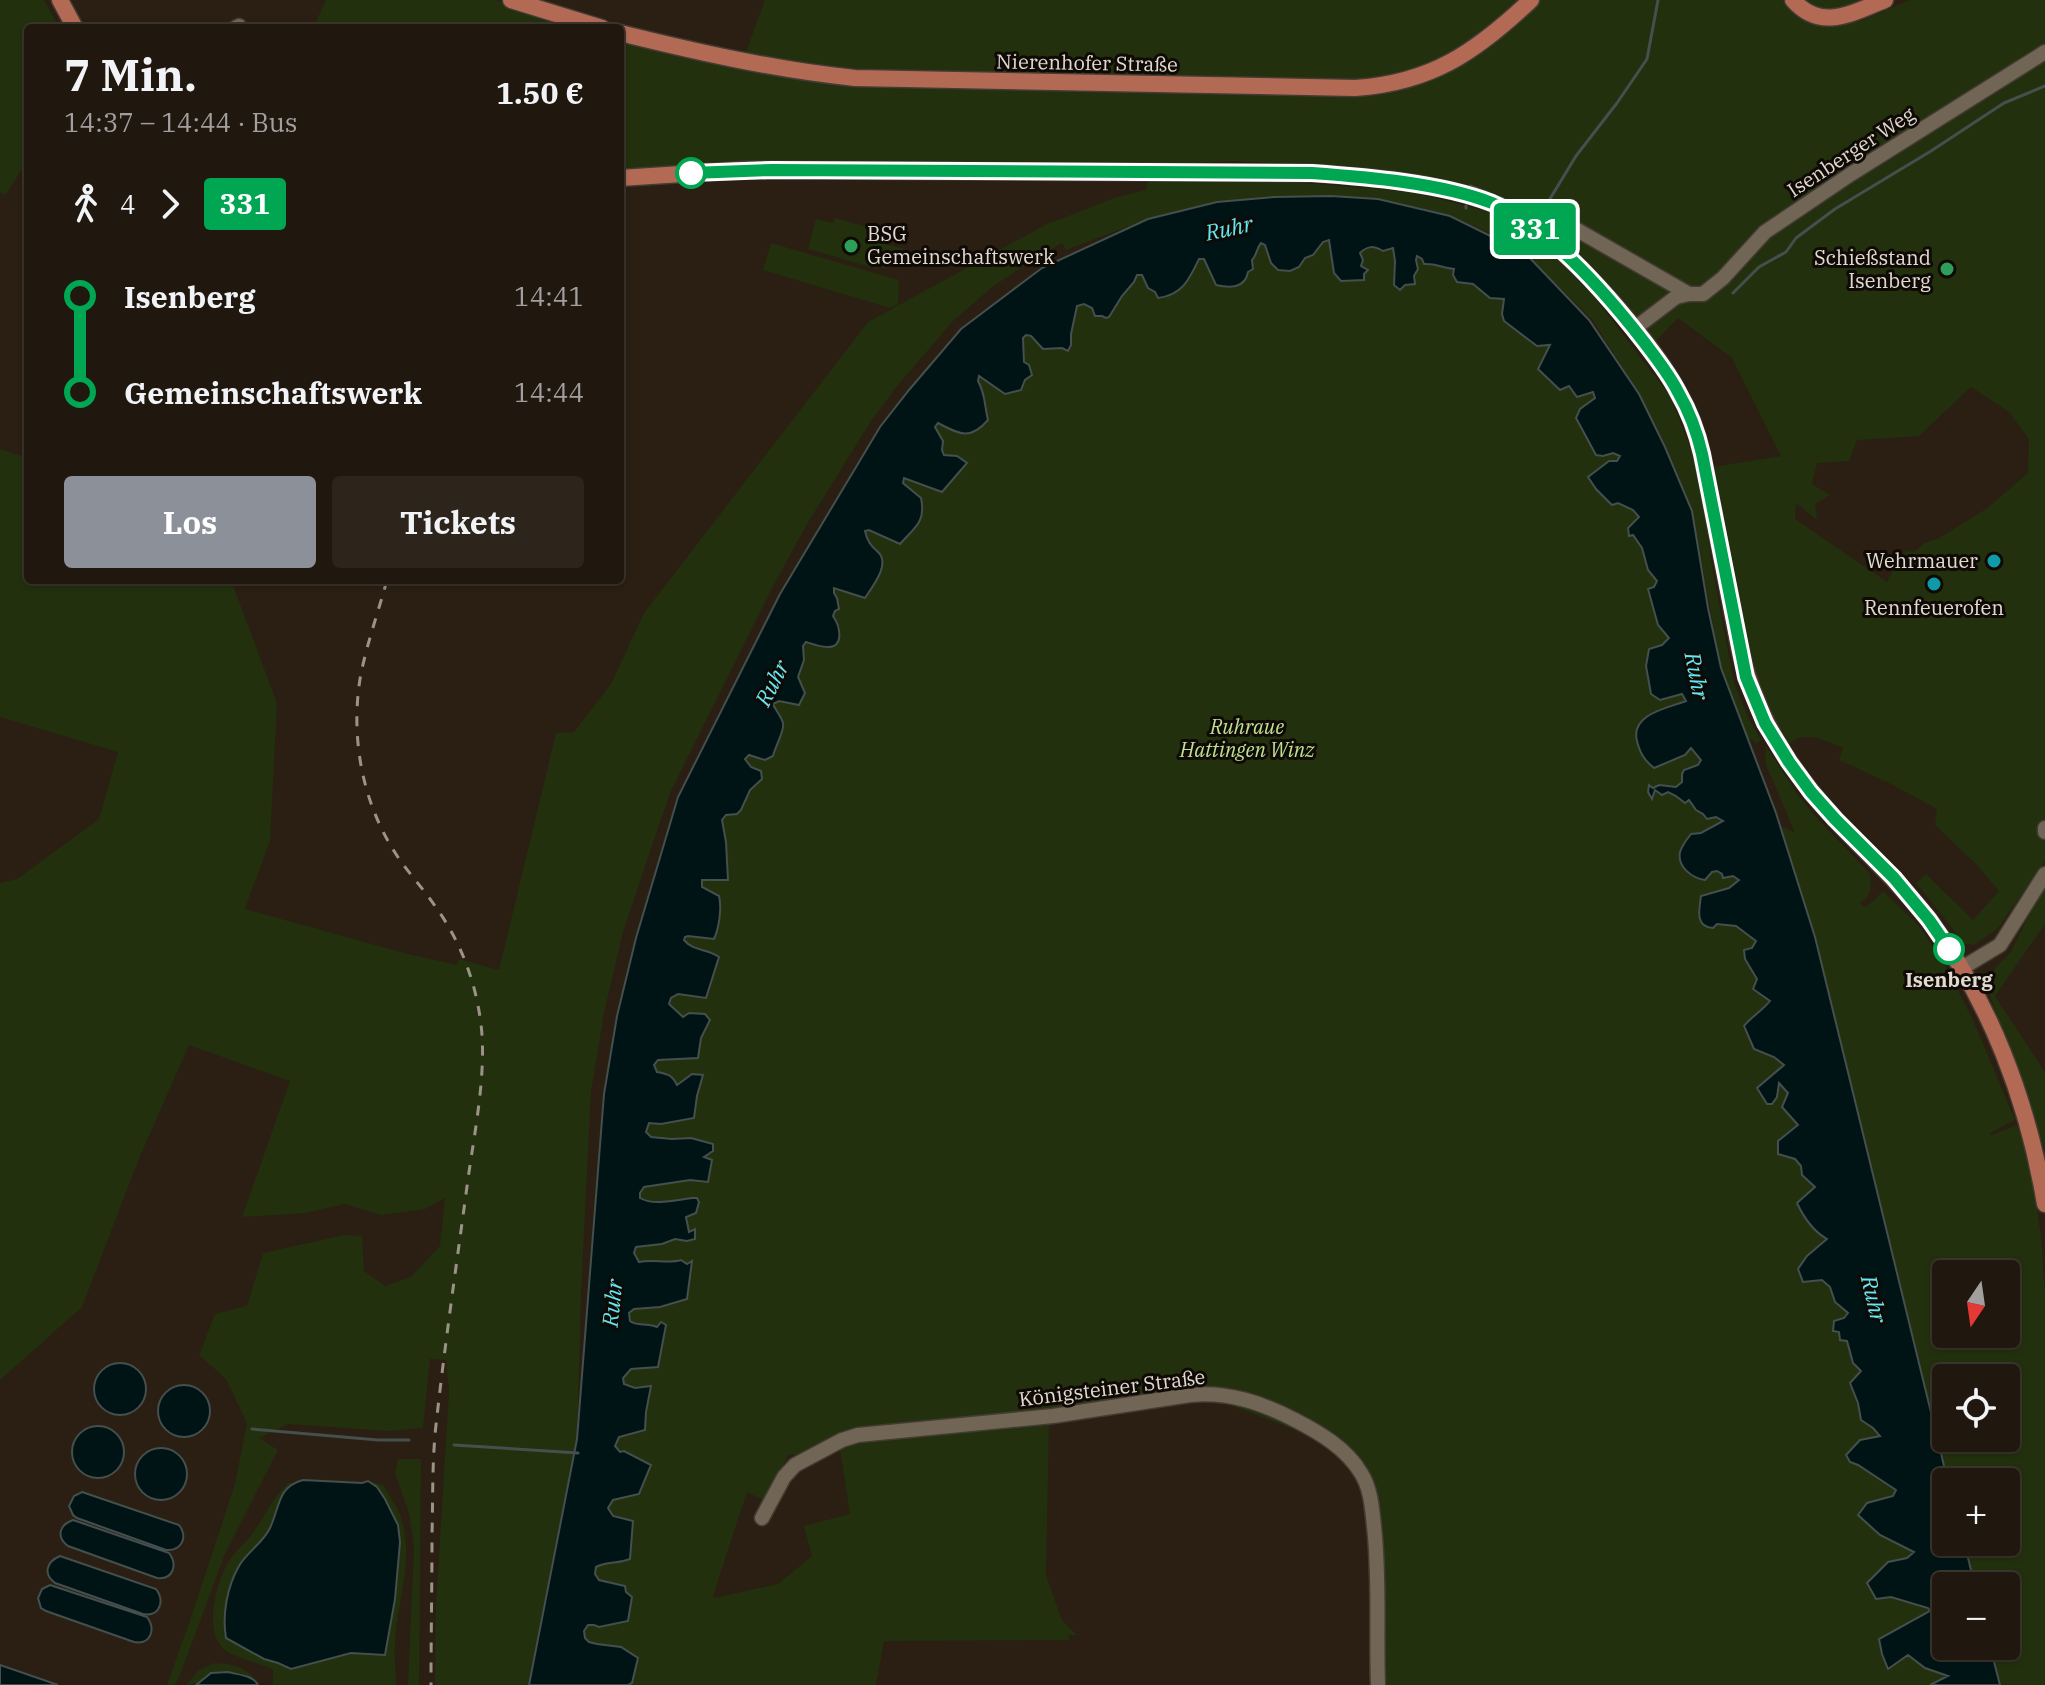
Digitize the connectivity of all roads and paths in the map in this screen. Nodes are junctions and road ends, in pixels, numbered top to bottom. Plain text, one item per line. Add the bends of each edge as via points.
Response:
1 (60, 0) edge
2 (511, 0) edge
3 (1531, 0) edge
4 (1793, 0) edge
5 (1885, 0) edge
6 (73, 24) edge
7 (589, 24) edge
8 (624, 34) edge
9 (2045, 52) edge
10 (624, 178) edge
11 (1532, 226) junction
12 (1689, 294) junction
13 (1634, 329) junction
14 (2045, 874) edge
15 (1962, 968) junction
16 (2045, 1204) edge
17 (762, 1518) dead end
18 (1378, 1685) edge

1 - 6 main road
2 - 7 main road
3 - 8 main road, Nierenhofer Straße via 1495,33 1434,71 1398,83 1355,88 855,78
4 - 5 main road via 1826,18
9 - 12 street, Isenberger Weg via 1765,232 1723,278 1703,294
10 - 11 main road via 744,170 1312,173 1455,192 1488,202
11 - 12 street via 1542,218 1572,227
11 - 13 main road
12 - 13 street, Isenberger Weg via 1676,297
13 - 15 main road via 1669,375 1696,432 1746,677 1765,723 1811,792 1915,903
14 - 15 street via 2000,945
15 - 16 main road via 2018,1093
17 - 18 street, Königsteiner Straße via 795,1465 858,1435 1053,1416 1190,1395 1238,1397 1311,1428 1338,1446 1362,1475 1376,1544

